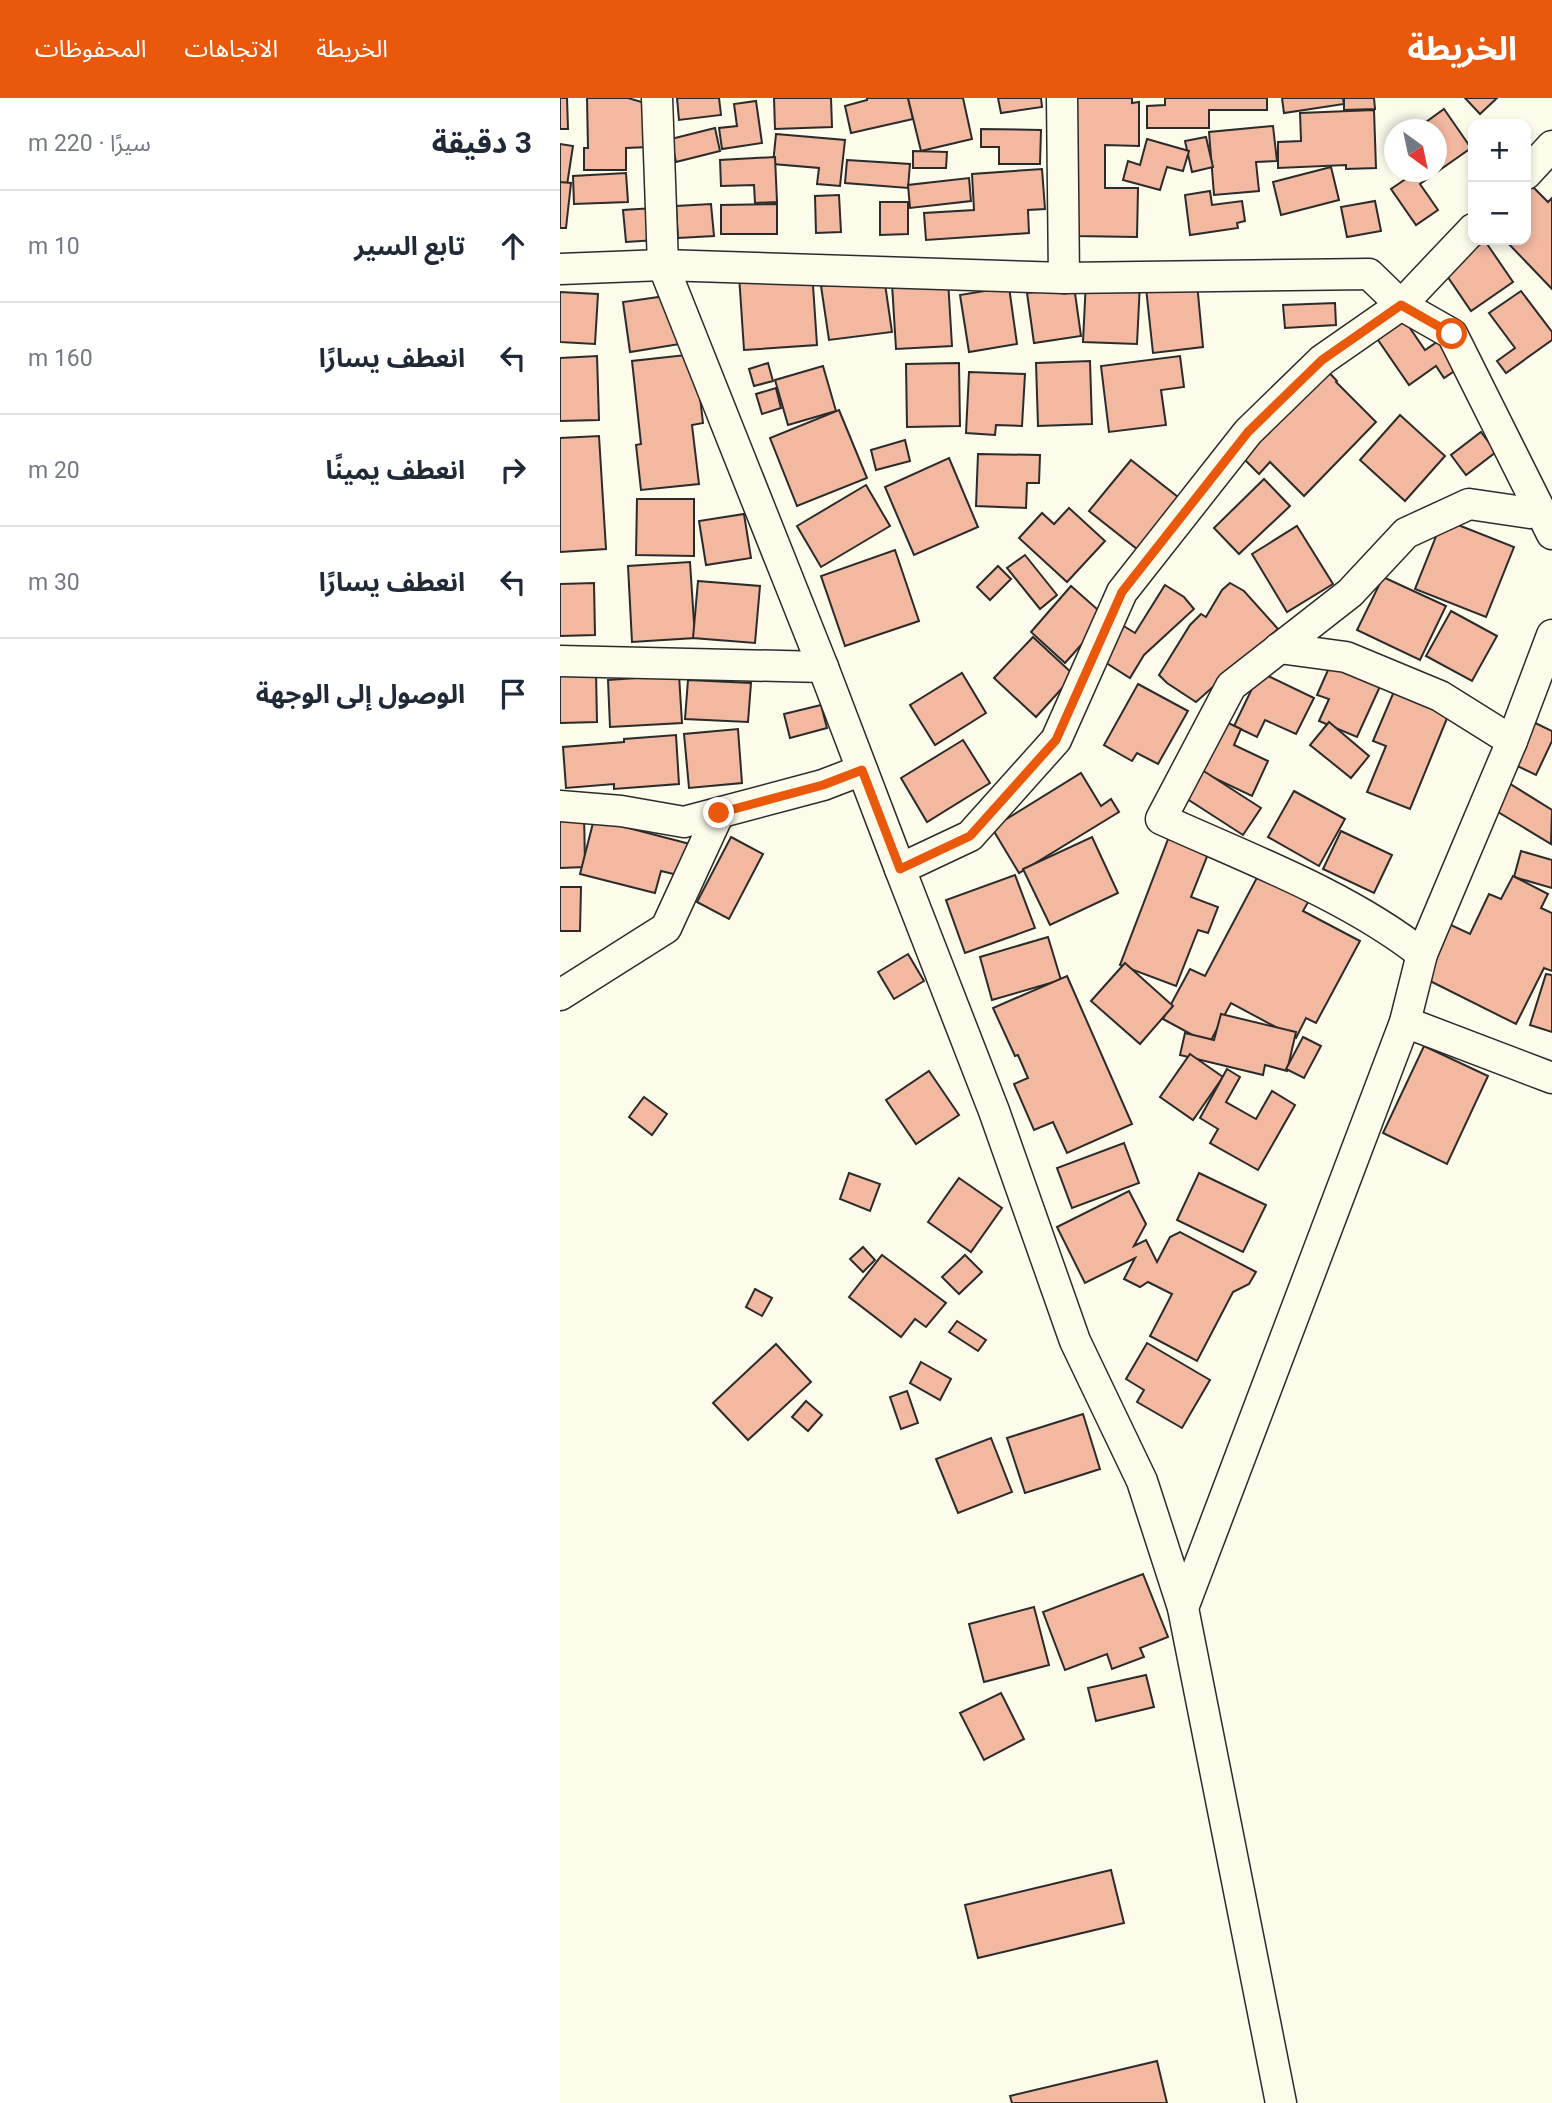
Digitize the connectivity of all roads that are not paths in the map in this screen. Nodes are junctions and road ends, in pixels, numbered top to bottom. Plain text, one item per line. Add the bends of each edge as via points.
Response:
1 (1062, 98) edge
2 (653, 99) edge
3 (1552, 146) edge
4 (1531, 169) edge
5 (1468, 234) edge
6 (663, 265) junction
7 (560, 269) edge
8 (1065, 278) junction
9 (1401, 305) junction
10 (1530, 513) dead end
11 (1552, 534) edge
12 (1552, 635) edge
13 (1279, 649) junction
14 (560, 661) edge
15 (823, 667) junction
16 (1512, 741) junction
17 (862, 770) junction
18 (560, 806) edge
19 (719, 813) junction
20 (900, 869) junction
21 (1422, 954) junction
22 (560, 995) edge
23 (1405, 1023) junction
24 (1552, 1079) edge
25 (1183, 1608) junction
26 (1282, 2103) edge

1 - 8 street
2 - 6 street
3 - 4 street
5 - 9 street
6 - 7 street
6 - 8 street
6 - 15 street
8 - 9 street via 1369,274
9 - 11 street via 1452,334
9 - 20 street via 1322,360 1248,432 1122,592 1056,740 970,836
10 - 13 street via 1469,504 1406,533 1350,593
12 - 16 street
13 - 16 street via 1346,657 1440,696
13 - 21 street via 1231,686 1161,819 1322,892
14 - 15 street
15 - 17 street
16 - 21 street
17 - 19 street
17 - 20 street
18 - 19 street via 684,822
19 - 22 street via 666,928
20 - 25 street via 1075,1342 1142,1481
21 - 23 street
23 - 24 street
23 - 25 street
25 - 26 street

